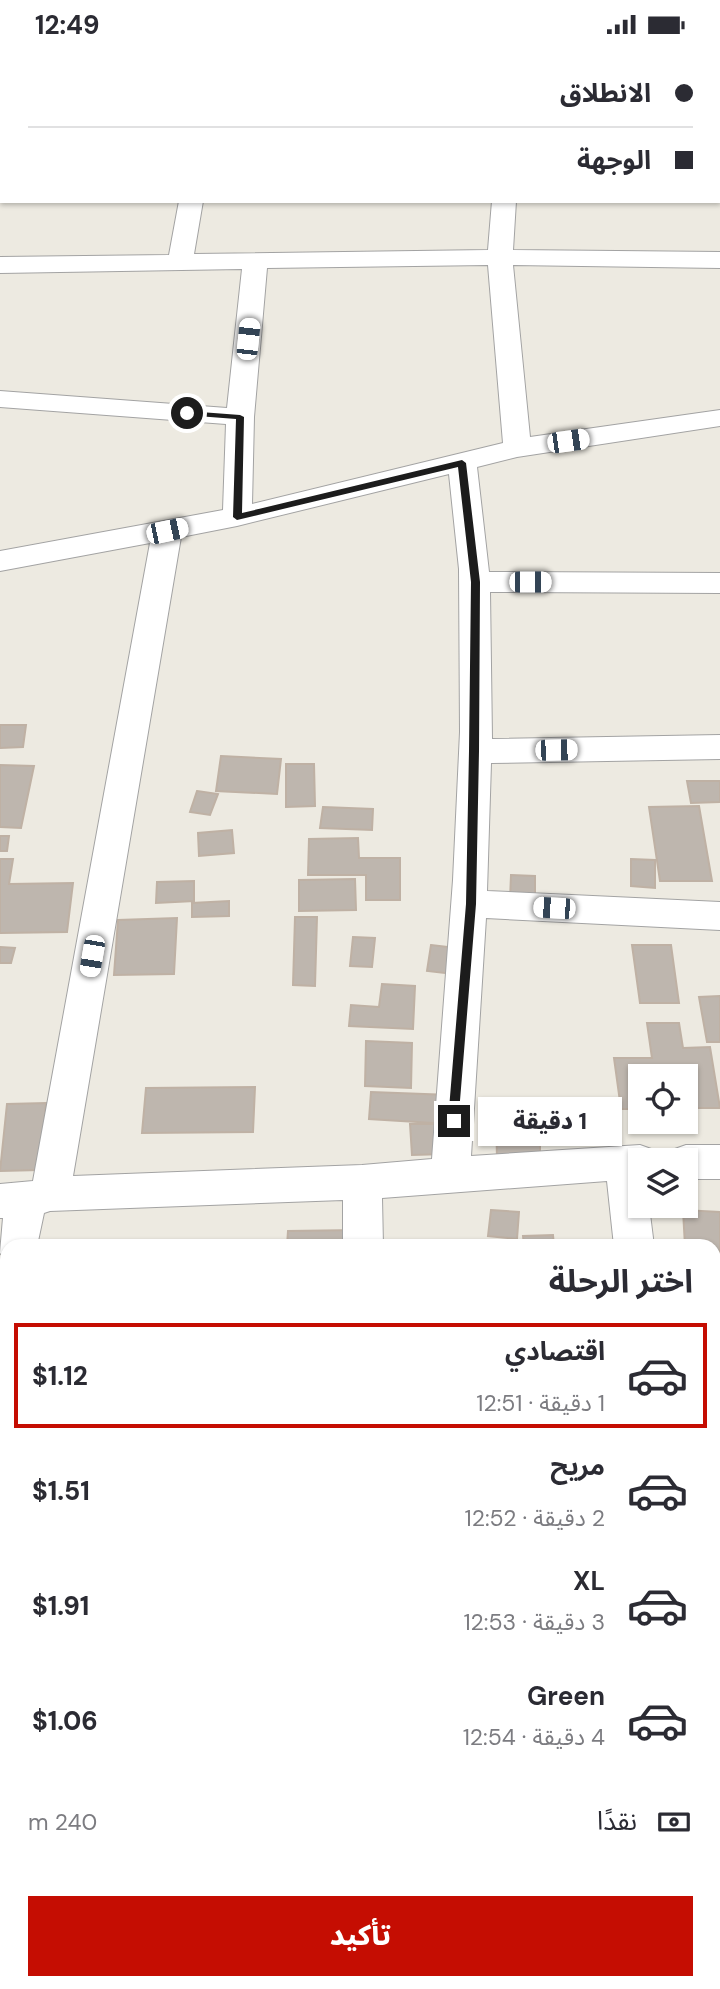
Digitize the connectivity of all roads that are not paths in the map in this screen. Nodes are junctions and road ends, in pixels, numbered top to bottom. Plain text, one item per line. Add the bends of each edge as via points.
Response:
1 (191, 203) edge
2 (504, 203) edge
3 (500, 257) junction
4 (720, 260) edge
5 (255, 262) junction
6 (180, 264) junction
7 (0, 265) edge
8 (0, 399) edge
9 (240, 417) junction
10 (720, 418) edge
11 (517, 448) junction
12 (462, 463) junction
13 (237, 517) junction
14 (167, 531) junction
15 (0, 561) edge
16 (475, 582) junction
17 (720, 583) edge
18 (720, 747) edge
19 (474, 751) junction
20 (471, 904) junction
21 (720, 916) edge
22 (698, 1162) edge
23 (720, 1162) edge
24 (628, 1163) edge
25 (450, 1176) junction
26 (362, 1182) junction
27 (26, 1198) edge
28 (634, 1218) edge
29 (18, 1239) edge
30 (363, 1239) edge
31 (634, 1239) edge

1 - 6 street
2 - 3 street
3 - 4 street
3 - 5 street
3 - 11 street
5 - 6 street
5 - 9 street
6 - 7 street
8 - 9 street
9 - 13 street
10 - 11 street
11 - 12 street
12 - 13 street
12 - 16 street
13 - 14 street
14 - 15 street
14 - 27 street
16 - 17 street
16 - 19 street
18 - 19 street
19 - 20 street
20 - 21 street
20 - 25 street
22 - 23 street
24 - 25 street
25 - 26 street
26 - 27 street
26 - 30 street
27 - 29 street
28 - 31 street

